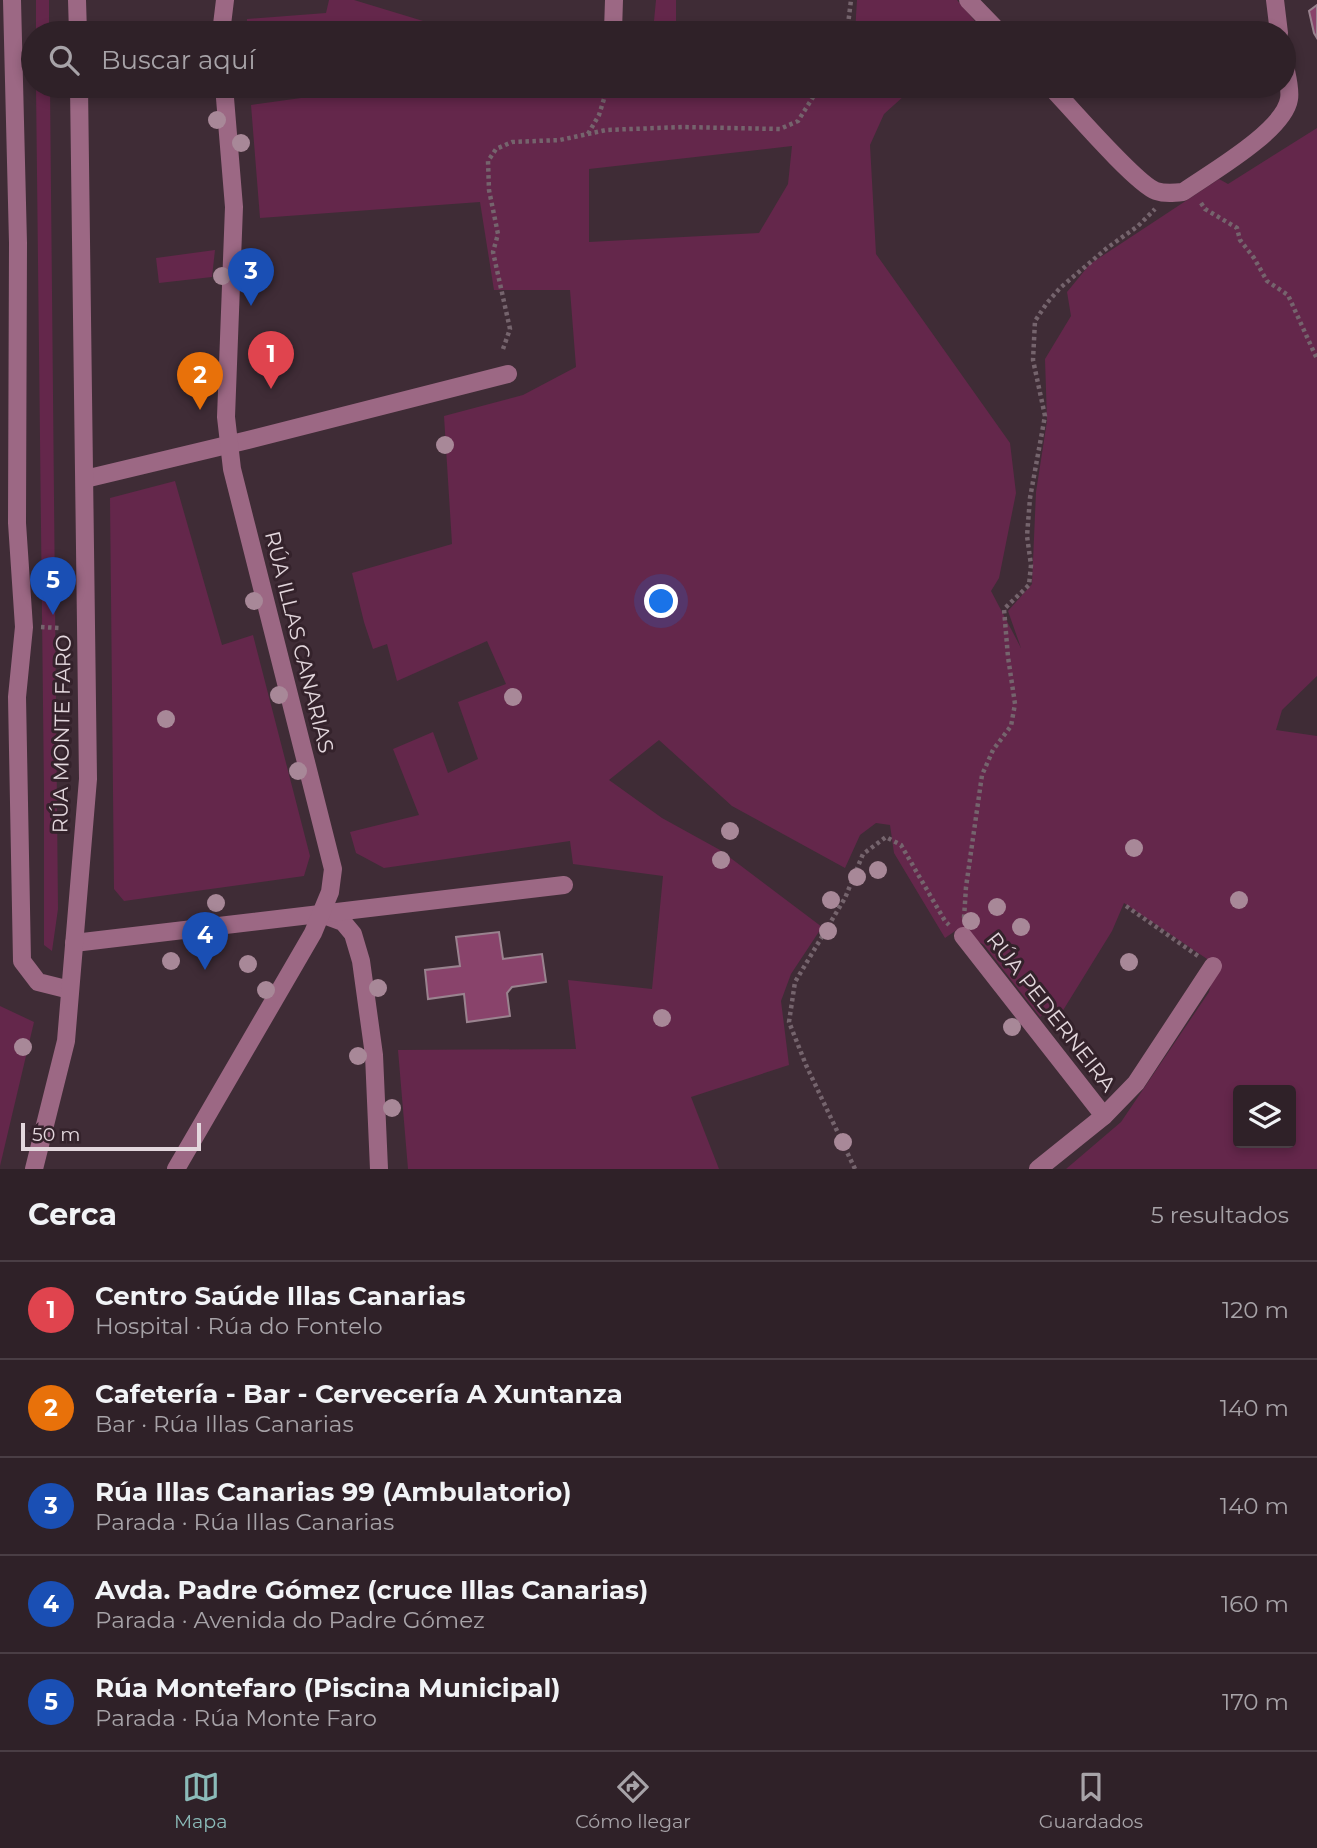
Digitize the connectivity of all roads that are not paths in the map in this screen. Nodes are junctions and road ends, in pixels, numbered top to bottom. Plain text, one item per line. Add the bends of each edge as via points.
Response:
1 (12, 0) edge
2 (77, 0) edge
3 (225, 0) edge
4 (614, 0) edge
5 (968, 0) edge
6 (1275, 0) edge
7 (78, 21) edge
8 (222, 21) edge
9 (613, 21) edge
10 (988, 21) edge
11 (1278, 21) edge
12 (79, 98) edge
13 (225, 98) edge
14 (1061, 98) edge
15 (1289, 98) edge
16 (508, 374) dead end
17 (228, 444) junction
18 (85, 479) junction
19 (0, 509) edge
20 (17, 523) junction
21 (17, 697) junction
22 (0, 706) edge
23 (564, 886) dead end
24 (389, 906) junction
25 (321, 914) junction
26 (353, 934) junction
27 (963, 936) road end
28 (75, 943) junction
29 (1213, 966) road end
30 (70, 989) junction
31 (1104, 1116) junction
32 (34, 1169) edge
33 (176, 1169) edge
34 (379, 1169) edge
35 (1038, 1169) edge

1 - 20 street via 18,243
2 - 7 street
3 - 8 street
4 - 9 street
5 - 10 street
6 - 11 street
12 - 18 street, RÚA MONTE FARO
13 - 17 street, RÚA ILLAS CANARIAS via 234,207
14 - 15 street via 1154,191 1182,191 1269,131
16 - 17 street
17 - 18 street
17 - 25 street, RÚA ILLAS CANARIAS via 333,869
18 - 28 street, RÚA MONTE FARO via 88,779
19 - 20 street
20 - 21 street via 23,627
21 - 22 street
21 - 30 street via 22,961 38,982
23 - 24 street
24 - 25 street
24 - 26 street
25 - 26 street via 343,922
25 - 28 street
25 - 33 street, RÚA ILLAS CANARIAS
26 - 34 street via 373,1055
27 - 31 street, RÚA PEDERNEIRA
28 - 30 street, RÚA MONTE FARO
29 - 31 street via 1136,1083
30 - 32 street, RÚA MONTE FARO via 66,1041
31 - 35 street

